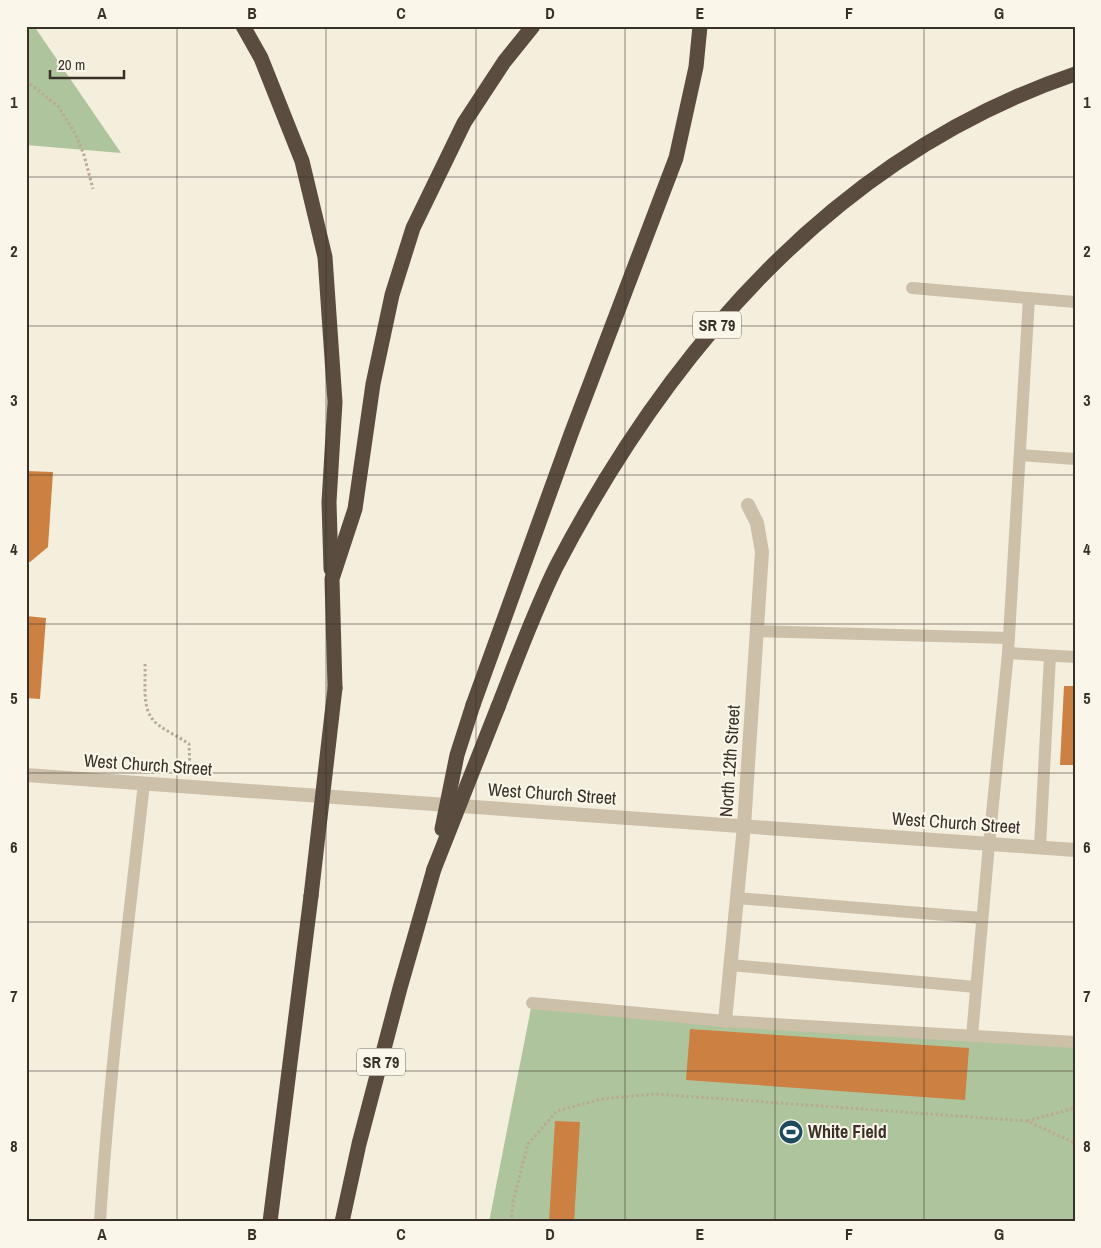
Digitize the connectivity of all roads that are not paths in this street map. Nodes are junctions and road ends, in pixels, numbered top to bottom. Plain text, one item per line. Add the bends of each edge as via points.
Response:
1 (243, 26) edge
2 (533, 26) edge
3 (700, 26) edge
4 (1075, 74) edge
5 (912, 288) dead end
6 (1029, 298) junction
7 (1075, 302) edge
8 (1020, 455) junction
9 (1075, 459) edge
10 (748, 505) dead end
11 (332, 579) junction
12 (757, 631) junction
13 (1009, 638) junction
14 (1008, 653) junction
15 (1050, 656) junction
16 (1075, 657) edge
17 (26, 775) edge
18 (144, 783) junction
19 (744, 826) junction
20 (989, 844) junction
21 (1040, 847) junction
22 (1075, 850) edge
23 (434, 869) junction
24 (737, 898) junction
25 (982, 918) junction
26 (730, 965) junction
27 (976, 987) junction
28 (532, 1003) dead end
29 (724, 1020) junction
30 (972, 1036) junction
31 (1075, 1042) edge
32 (100, 1222) edge
33 (270, 1222) edge
34 (342, 1222) edge

1 - 11 highway via 261,58 302,161 325,257 335,402 329,502
2 - 11 highway via 504,62 464,124 413,228 392,295 373,384 355,508
3 - 23 highway, bridge via 696,67 676,158 473,705 457,755
4 - 23 highway, SR 79, bridge via 979,114 864,184 796,241 698,348 648,414 597,494 556,569
5 - 6 lane
6 - 7 lane
6 - 8 lane
8 - 9 lane
8 - 13 lane
10 - 12 street, North 12th Street via 757,523 762,552
11 - 33 highway, bridge via 335,688
12 - 13 lane
12 - 19 street, North 12th Street
13 - 14 lane
14 - 15 lane
14 - 20 lane
15 - 16 lane
15 - 21 lane
17 - 18 street, West Church Street
18 - 19 street, West Church Street
18 - 32 lane via 114,1055
19 - 20 street, West Church Street
19 - 24 street, North 12th Street
20 - 21 street, West Church Street
20 - 25 lane
21 - 22 street, West Church Street
23 - 34 highway, SR 79 via 359,1144
24 - 25 lane
24 - 26 street, North 12th Street
25 - 27 lane
26 - 27 lane
26 - 29 street, North 12th Street
27 - 30 lane
28 - 29 lane
29 - 30 lane
30 - 31 lane

